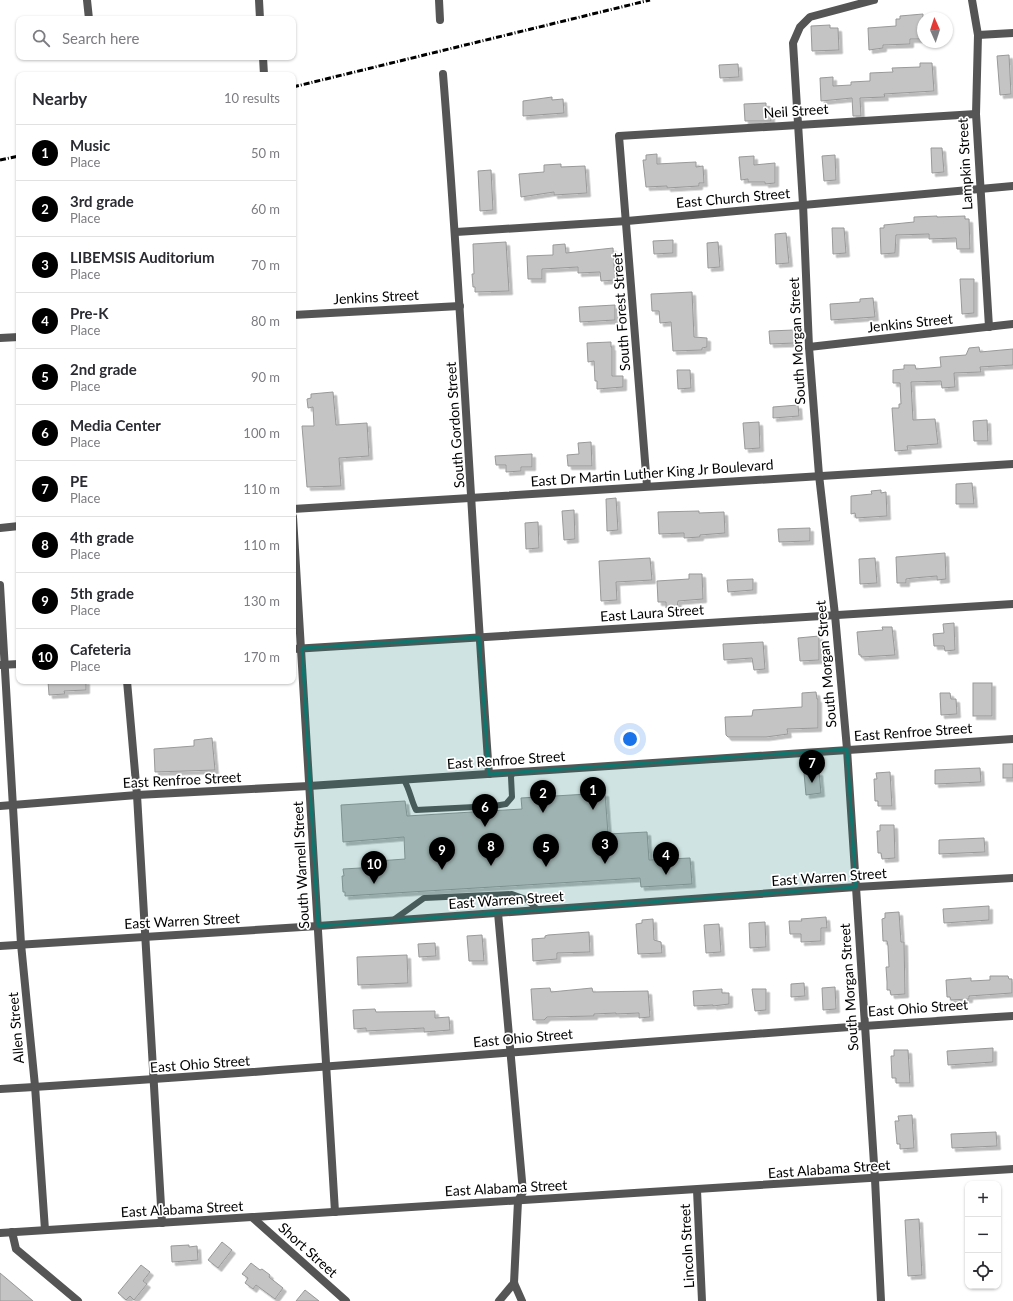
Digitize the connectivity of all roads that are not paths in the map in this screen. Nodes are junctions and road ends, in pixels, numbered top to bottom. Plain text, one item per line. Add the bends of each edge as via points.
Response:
1 (87, 0) edge
2 (259, 0) edge
3 (439, 0) edge
4 (874, 0) edge
5 (972, 0) edge
6 (89, 16) edge
7 (260, 16) edge
8 (440, 20) dead end
9 (1013, 32) edge
10 (978, 36) junction
11 (263, 60) edge
12 (264, 72) edge
13 (443, 74) dead end
14 (976, 114) junction
15 (798, 123) junction
16 (619, 136) joint
17 (1013, 186) edge
18 (979, 189) junction
19 (803, 204) junction
20 (627, 221) junction
21 (456, 232) junction
22 (460, 306) junction
23 (296, 315) edge
24 (1013, 324) edge
25 (989, 327) junction
26 (16, 337) edge
27 (0, 338) edge
28 (809, 347) junction
29 (1013, 464) edge
30 (819, 475) junction
31 (647, 486) junction
32 (473, 497) junction
33 (296, 509) edge
34 (16, 526) edge
35 (0, 528) edge
36 (296, 561) edge
37 (0, 585) edge
38 (1013, 604) edge
39 (835, 615) junction
40 (479, 637) junction
41 (302, 648) junction
42 (296, 649) edge
43 (16, 664) edge
44 (2, 665) edge
45 (127, 684) edge
46 (1013, 739) edge
47 (847, 749) junction
48 (513, 772) junction
49 (489, 774) junction
50 (404, 780) junction
51 (309, 786) junction
52 (137, 795) junction
53 (0, 806) edge
54 (12, 806) junction
55 (1013, 878) edge
56 (856, 887) junction
57 (538, 910) junction
58 (498, 913) junction
59 (392, 921) junction
60 (318, 926) junction
61 (145, 936) junction
62 (22, 944) junction
63 (0, 946) edge
64 (1013, 1016) edge
65 (864, 1025) junction
66 (511, 1052) junction
67 (327, 1068) junction
68 (153, 1080) junction
69 (35, 1086) junction
70 (0, 1088) edge
71 (1013, 1169) edge
72 (875, 1179) junction
73 (697, 1190) junction
74 (518, 1201) junction
75 (336, 1212) junction
76 (253, 1218) junction
77 (162, 1223) junction
78 (45, 1230) junction
79 (12, 1232) junction
80 (0, 1233) edge
81 (514, 1283) junction
82 (78, 1301) edge
83 (346, 1301) edge
84 (499, 1301) edge
85 (522, 1301) edge
86 (702, 1301) edge
87 (880, 1301) edge

1 - 6 street
2 - 7 street
3 - 8 street
4 - 15 street, South Morgan Street via 810,17 800,27 793,43
5 - 10 street, Lampkin Street
9 - 10 street
10 - 14 street, Lampkin Street
11 - 12 street
13 - 21 street, South Gordon Street
14 - 15 street, Neil Street
14 - 18 street, Lampkin Street
15 - 16 street, Neil Street
15 - 19 street, South Morgan Street
16 - 20 street, South Forest Street
17 - 18 street, East Church Street
18 - 19 street, East Church Street
18 - 25 street, Lampkin Street
19 - 20 street, East Church Street
19 - 28 street, South Morgan Street
20 - 21 street, East Church Street
20 - 31 street, South Forest Street
21 - 22 street, South Gordon Street
22 - 23 street, Jenkins Street
22 - 32 street, South Gordon Street
24 - 25 street, Jenkins Street
25 - 28 street, Jenkins Street
26 - 27 street
28 - 30 street, South Morgan Street
29 - 30 street, East Dr Martin Luther King Jr Boulevard
30 - 31 street, East Dr Martin Luther King Jr Boulevard
30 - 39 street, South Morgan Street
31 - 32 street, East Dr Martin Luther King Jr Boulevard
32 - 33 street, East Dr Martin Luther King Jr Boulevard
32 - 40 street, South Gordon Street
34 - 35 street
36 - 41 street, South Warnell Street
37 - 44 street, Allen Street
38 - 39 street, East Laura Street
39 - 40 street, East Laura Street
39 - 47 street, South Morgan Street
40 - 41 street, East Laura Street
40 - 49 street, South Gordon Street
41 - 42 street, East Laura Street
41 - 51 street, South Warnell Street
43 - 44 street
44 - 54 street, Allen Street
45 - 52 street
46 - 47 street, East Renfroe Street
47 - 48 street, East Renfroe Street
47 - 56 street, South Morgan Street
48 - 49 street, East Renfroe Street
48 - 50 lane via 512,797 506,804 494,806 416,810
49 - 50 street, East Renfroe Street
50 - 51 street, East Renfroe Street
51 - 52 street, East Renfroe Street
51 - 60 street, South Warnell Street
52 - 54 street, East Renfroe Street
52 - 61 street
53 - 54 street, East Renfroe Street
54 - 62 street, Allen Street
55 - 56 street, East Warren Street
56 - 57 street, East Warren Street
56 - 65 street, South Morgan Street
57 - 58 street, East Warren Street
57 - 59 lane via 526,899 512,894 424,898
58 - 59 street, East Warren Street
58 - 66 street
59 - 60 street, East Warren Street
60 - 61 street, East Warren Street
60 - 67 street, South Warnell Street
61 - 62 street, East Warren Street
61 - 68 street
62 - 63 street, East Warren Street
62 - 69 street, Allen Street
64 - 65 street, East Ohio Street
65 - 66 street, East Ohio Street
65 - 72 street, South Morgan Street
66 - 67 street, East Ohio Street
66 - 74 street via 523,1192
67 - 68 street, East Ohio Street
67 - 75 street, South Warnell Street
68 - 69 street, East Ohio Street
68 - 77 street
69 - 70 street, East Ohio Street
69 - 78 street, Allen Street
71 - 72 street, East Alabama Street
72 - 73 street, East Alabama Street
72 - 87 street, South Morgan Street
73 - 74 street, East Alabama Street
73 - 86 street, Lincoln Street
74 - 75 street, East Alabama Street
74 - 81 street
75 - 76 street, East Alabama Street
76 - 77 street, East Alabama Street
76 - 83 street, Short Street
77 - 78 street, East Alabama Street
78 - 79 street, East Alabama Street
79 - 80 street, East Alabama Street
79 - 82 street via 16,1249
81 - 84 street
81 - 85 street

